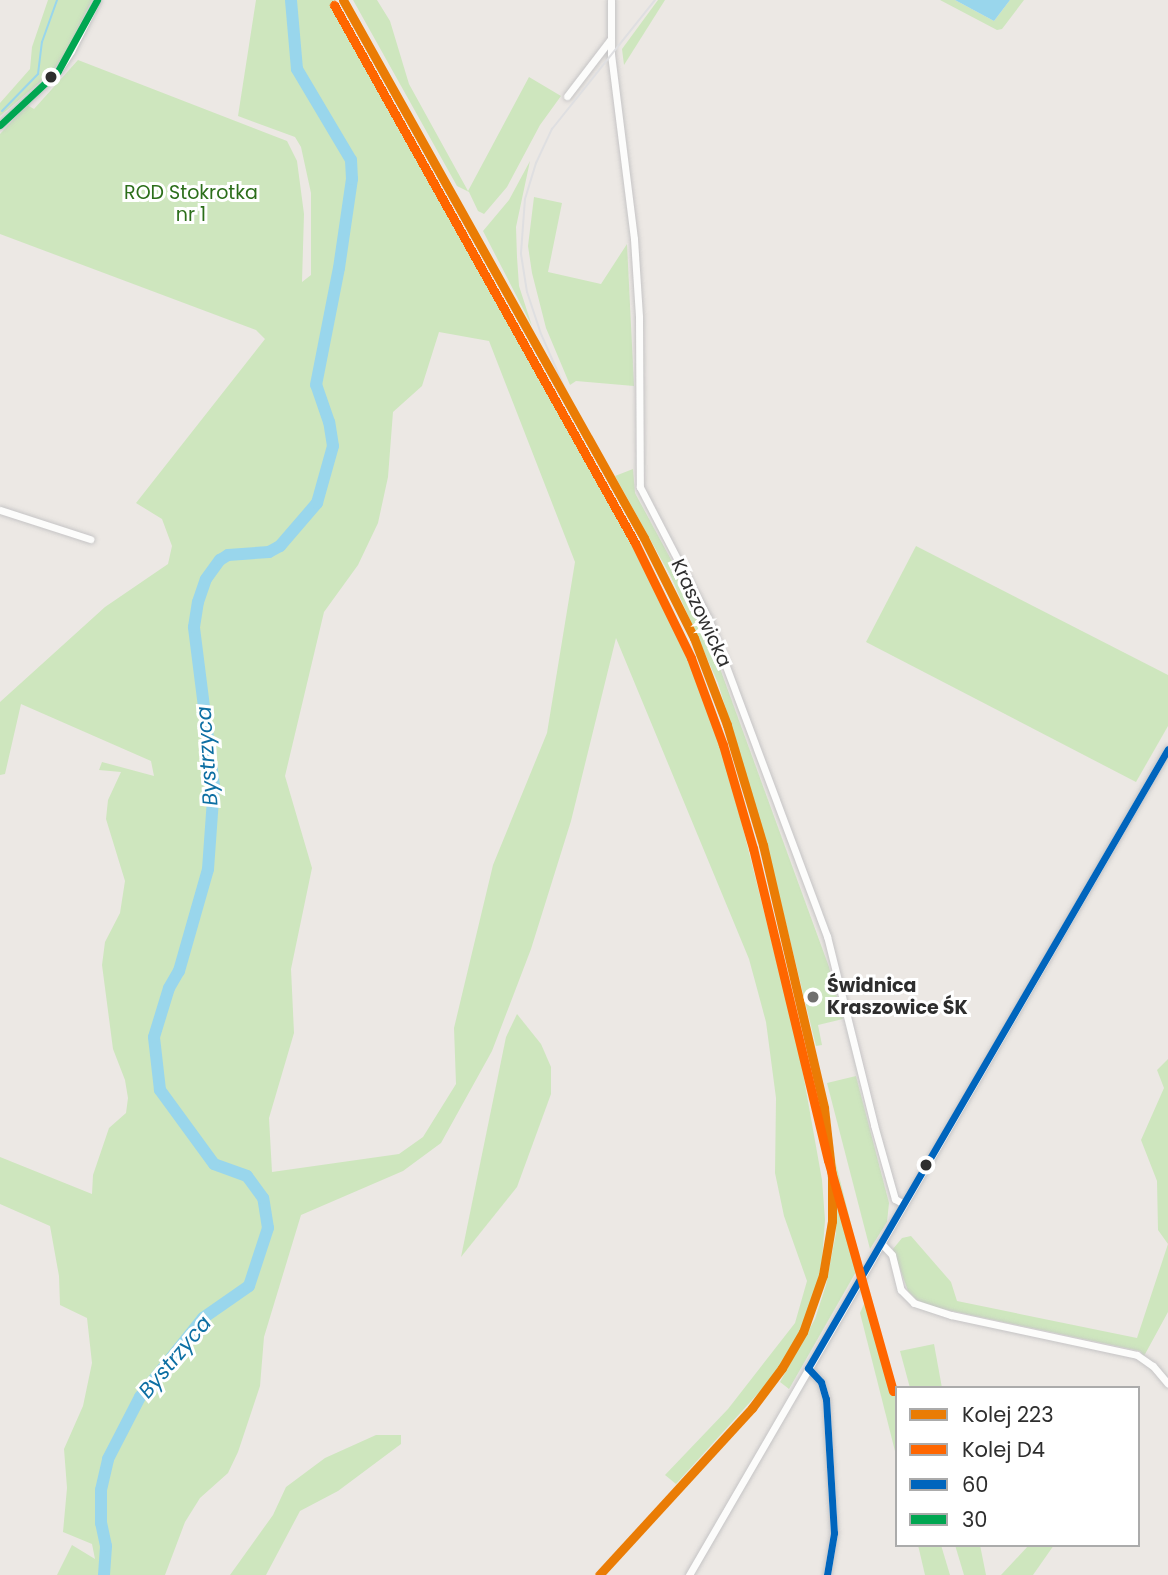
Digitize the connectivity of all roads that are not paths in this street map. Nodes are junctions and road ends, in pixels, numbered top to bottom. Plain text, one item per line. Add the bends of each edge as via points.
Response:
1 (97, 0) edge
2 (611, 0) edge
3 (610, 40) junction
4 (567, 96) dead end
5 (0, 125) edge
6 (0, 510) edge
7 (90, 540) dead end
8 (1168, 749) edge
9 (904, 1205) junction
10 (881, 1243) junction
11 (808, 1368) junction
12 (1168, 1384) edge
13 (689, 1575) edge
14 (827, 1575) edge

1 - 5 street via 58,71
2 - 3 street, Kraszowicka
3 - 4 street
3 - 9 street, Kraszowicka via 639,317 640,487 708,618 827,936 884,1162 895,1199
6 - 7 street
8 - 9 street
9 - 10 street
10 - 11 street
10 - 12 street via 892,1255 901,1290 914,1303 1137,1355
11 - 13 street
11 - 14 street via 821,1382 826,1399 834,1532

